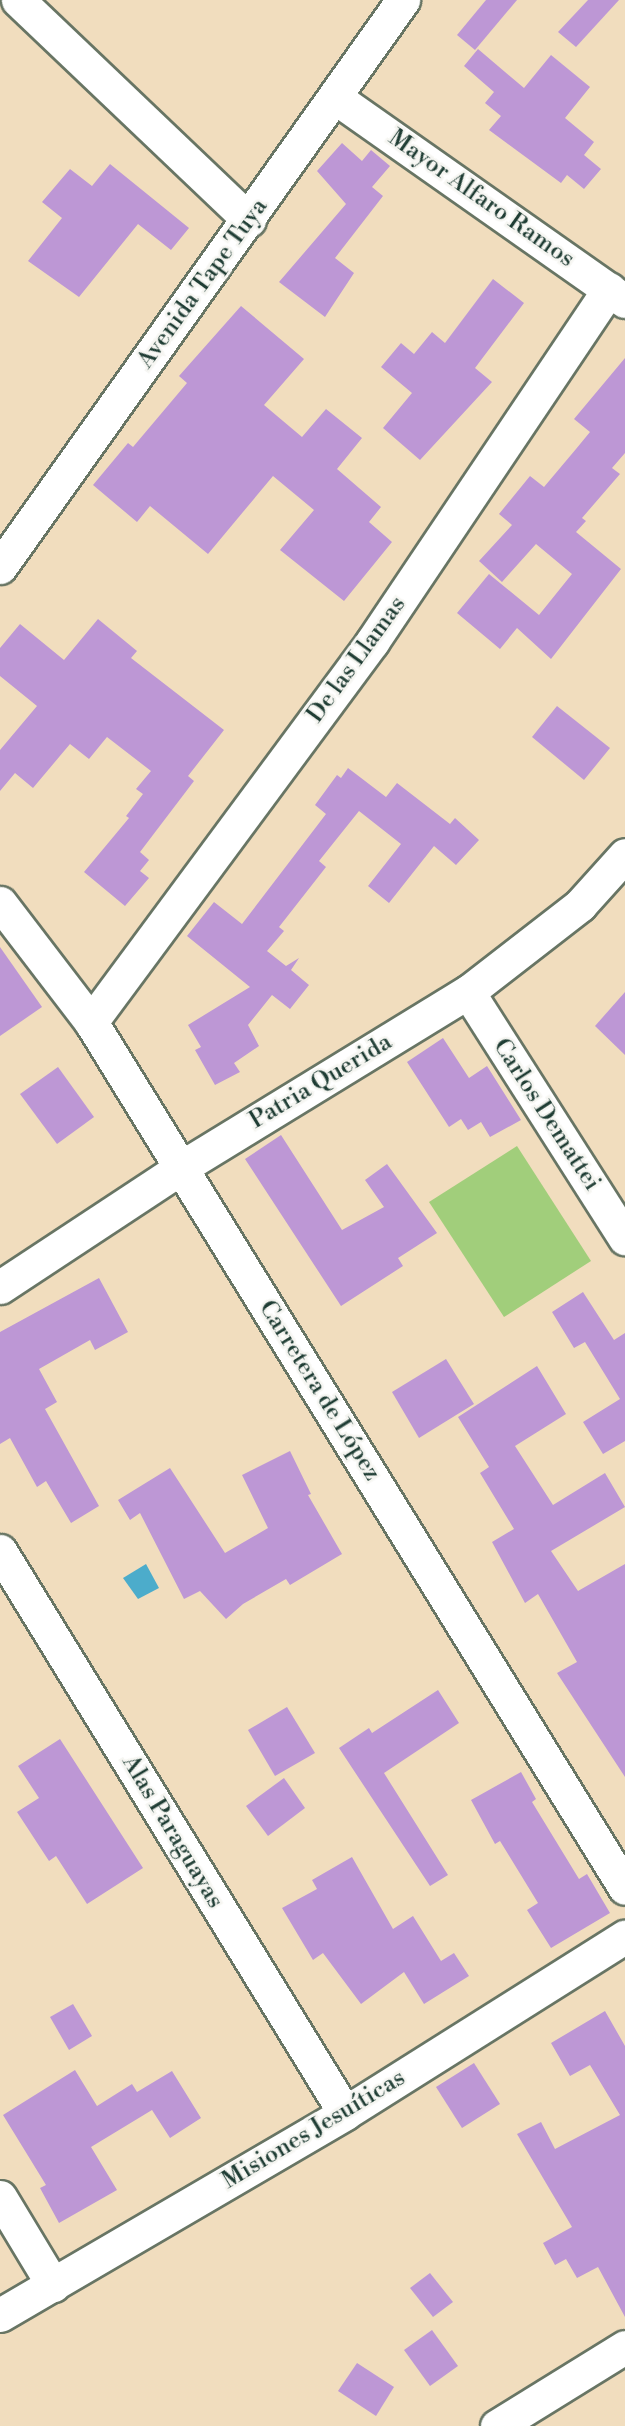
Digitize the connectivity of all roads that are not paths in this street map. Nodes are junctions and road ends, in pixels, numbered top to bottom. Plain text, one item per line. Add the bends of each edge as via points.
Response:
1 (18, 0) edge
2 (403, 0) edge
3 (336, 98) junction
4 (249, 219) junction
5 (617, 295) edge
6 (0, 567) edge
7 (625, 855) edge
8 (0, 903) edge
9 (468, 992) junction
10 (91, 1022) junction
11 (182, 1167) junction
12 (625, 1239) edge
13 (0, 1287) edge
14 (0, 1551) edge
15 (625, 1888) edge
16 (625, 1937) edge
17 (345, 2113) junction
18 (0, 2197) edge
19 (53, 2285) junction
20 (0, 2315) edge
21 (625, 2347) edge
22 (497, 2426) edge

1 - 4 street
2 - 3 street, Avenida Tape Tuya
3 - 4 street, Avenida Tape Tuya
3 - 5 street, Mayor Alfaro Ramos
4 - 6 street, Avenida Tape Tuya
5 - 10 street, De las Llamas via 372,642
7 - 9 street, Patria Querida via 580,905
8 - 10 street, Carretera de López
9 - 11 street, Patria Querida
9 - 12 street, Carlos Demattei
10 - 11 street, Carretera de López
11 - 13 street, Patria Querida
11 - 15 street, Carretera de López
14 - 17 street, Alas Paraguayas
16 - 17 street, Misiones Jesuíticas
17 - 19 street, Misiones Jesuíticas
18 - 19 street
19 - 20 street, Misiones Jesuíticas
21 - 22 street

